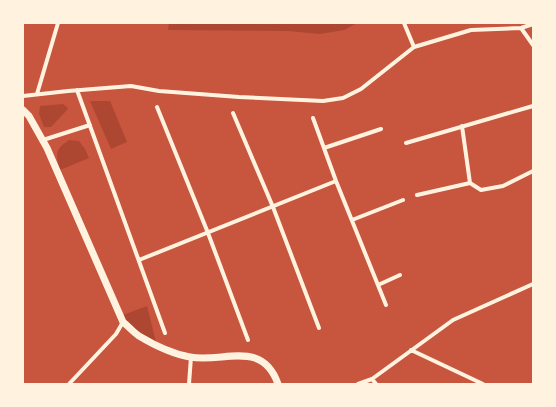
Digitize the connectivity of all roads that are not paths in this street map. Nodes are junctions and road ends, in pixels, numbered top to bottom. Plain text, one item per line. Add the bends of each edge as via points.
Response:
1 (58, 23) edge
2 (404, 23) edge
3 (533, 24) edge
4 (521, 28) junction
5 (533, 45) edge
6 (414, 47) junction
7 (77, 90) junction
8 (37, 94) junction
9 (23, 96) edge
10 (156, 107) dead end
11 (532, 108) edge
12 (24, 111) edge
13 (233, 113) dead end
14 (313, 118) dead end
15 (90, 125) junction
16 (462, 126) junction
17 (381, 129) dead end
18 (43, 140) junction
19 (406, 143) dead end
20 (324, 148) junction
21 (533, 171) edge
22 (336, 181) junction
23 (470, 183) junction
24 (417, 195) dead end
25 (403, 200) dead end
26 (273, 206) junction
27 (352, 220) junction
28 (208, 233) junction
29 (139, 260) junction
30 (400, 275) dead end
31 (378, 285) junction
32 (532, 286) edge
33 (386, 304) dead end
34 (122, 322) junction
35 (319, 328) dead end
36 (165, 333) dead end
37 (248, 340) dead end
38 (411, 350) junction
39 (191, 357) junction
40 (372, 379) junction
41 (69, 384) edge
42 (189, 384) edge
43 (278, 384) edge
44 (358, 384) edge
45 (376, 384) edge
46 (483, 384) edge

1 - 8 street
2 - 6 street
3 - 4 street
4 - 5 street
4 - 6 street via 471,30
6 - 7 street via 361,89 344,98 323,101 167,92 131,86
7 - 8 street
7 - 15 street
8 - 9 street
10 - 28 street
11 - 16 street
12 - 18 street
13 - 26 street
14 - 20 street
15 - 18 street
15 - 29 street
16 - 19 street
16 - 23 street
17 - 20 street
18 - 34 street
20 - 22 street
21 - 23 street via 503,186 481,190
22 - 26 street
22 - 27 street
23 - 24 street
25 - 27 street
26 - 28 street
26 - 35 street
27 - 31 street
28 - 29 street
28 - 37 street
29 - 36 street
30 - 31 street
31 - 33 street
32 - 38 street via 453,320
34 - 39 street via 138,336 172,352
34 - 41 street via 116,334
38 - 40 street
38 - 46 street
39 - 42 street
39 - 43 street via 251,356 264,362 276,376
40 - 44 street
40 - 45 street

